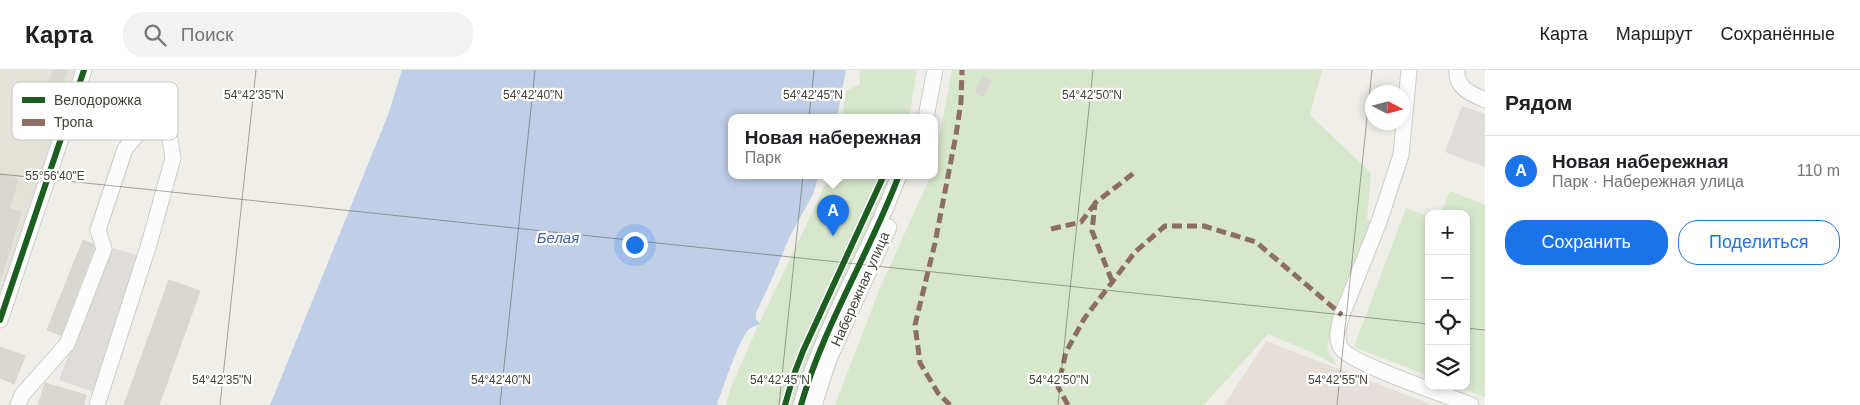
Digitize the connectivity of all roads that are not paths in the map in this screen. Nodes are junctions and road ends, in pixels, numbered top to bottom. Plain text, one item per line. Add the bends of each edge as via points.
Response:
1 (84, 70) edge
2 (924, 70) edge
3 (935, 70) edge
4 (1410, 70) edge
5 (1456, 70) edge
6 (80, 82) edge
7 (1485, 100) edge
8 (917, 114) edge
9 (927, 114) edge
10 (60, 140) edge
11 (133, 140) edge
12 (170, 140) edge
13 (897, 179) edge
14 (907, 179) edge
15 (0, 320) edge
16 (18, 405) edge
17 (97, 405) edge
18 (801, 405) edge
19 (814, 405) edge
20 (1471, 405) edge

1 - 6 street
2 - 8 street
3 - 9 street
4 - 20 street via 1402,155 1342,315 1338,340 1342,350 1360,363
5 - 7 street via 1463,89
10 - 15 street
11 - 16 street via 125,149 98,230 104,249 67,344 22,395
12 - 17 street via 173,158
13 - 18 street, Набережная улица via 818,356
14 - 19 street, Набережная улица via 829,359

